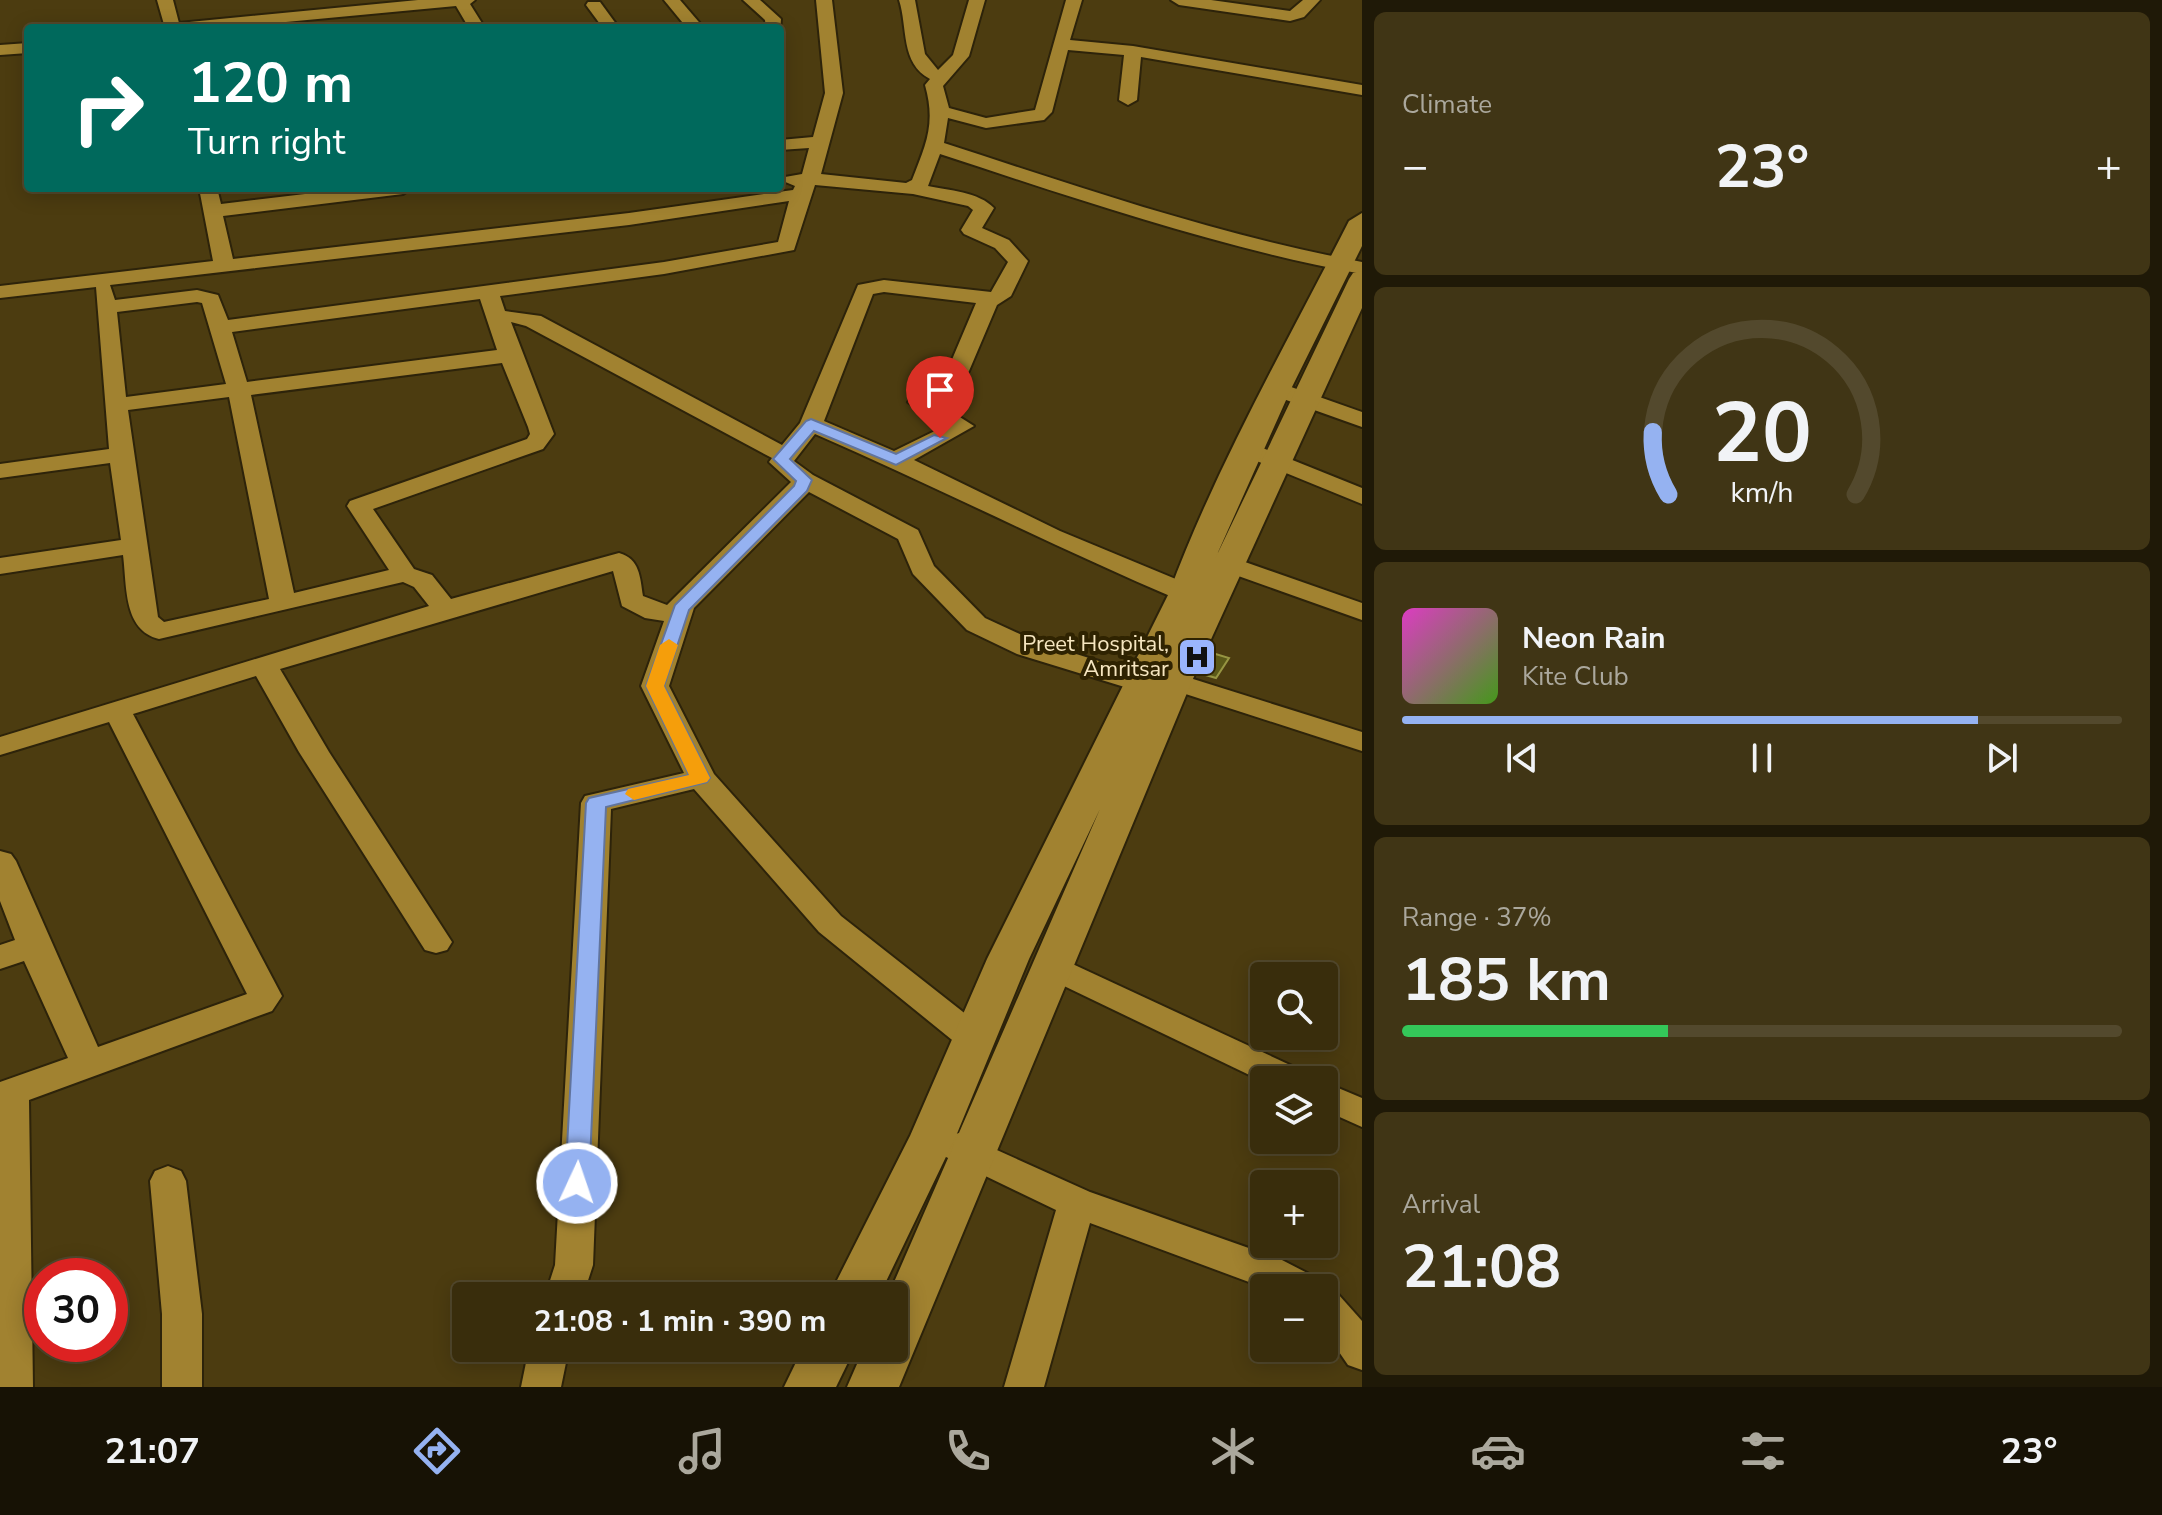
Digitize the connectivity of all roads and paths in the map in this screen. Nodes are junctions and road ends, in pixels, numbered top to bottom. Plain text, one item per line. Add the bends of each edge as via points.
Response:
1 (165, 0) edge
2 (247, 0) edge
3 (460, 0) edge
4 (467, 0) edge
5 (672, 0) edge
6 (751, 0) edge
7 (811, 0) edge
8 (824, 0) edge
9 (907, 0) edge
10 (977, 0) edge
11 (1074, 0) edge
12 (1312, 0) edge
13 (1187, 1) edge
14 (594, 5) dead end
15 (333, 6) edge
16 (254, 22) edge
17 (172, 24) edge
18 (227, 24) edge
19 (475, 24) edge
20 (608, 24) edge
21 (693, 24) edge
22 (774, 24) edge
23 (1061, 44) junction
24 (24, 48) edge
25 (0, 50) edge
26 (1133, 51) junction
27 (940, 78) junction
28 (1362, 90) edge
29 (1128, 100) dead end
30 (827, 109) junction
31 (941, 111) junction
32 (821, 142) junction
33 (784, 145) edge
34 (934, 146) junction
35 (784, 184) edge
36 (806, 187) junction
37 (913, 188) junction
38 (784, 191) edge
39 (209, 192) edge
40 (347, 192) edge
41 (709, 192) edge
42 (778, 192) edge
43 (213, 211) junction
44 (1362, 221) edge
45 (222, 258) junction
46 (1355, 271) edge
47 (103, 273) junction
48 (0, 278) edge
49 (0, 292) edge
50 (488, 293) junction
51 (989, 299) junction
52 (106, 307) junction
53 (497, 318) junction
54 (220, 327) junction
55 (510, 355) junction
56 (239, 391) junction
57 (1291, 394) junction
58 (116, 405) junction
59 (1362, 420) edge
60 (811, 424) junction
61 (121, 454) junction
62 (783, 455) junction
63 (1263, 456) junction
64 (896, 460) junction
65 (0, 471) edge
66 (804, 480) junction
67 (1362, 497) edge
68 (134, 546) junction
69 (1214, 559) junction
70 (0, 566) edge
71 (405, 574) junction
72 (1186, 593) junction
73 (283, 604) junction
74 (445, 609) junction
75 (681, 609) junction
76 (1362, 612) edge
77 (265, 667) junction
78 (1158, 682) junction
79 (117, 710) junction
80 (1362, 742) edge
81 (0, 746) edge
82 (701, 778) junction
83 (0, 861) edge
84 (436, 942) dead end
85 (34, 946) junction
86 (0, 957) edge
87 (1051, 966) junction
88 (974, 1039) junction
89 (88, 1063) junction
90 (1262, 1066) edge
91 (6, 1094) edge
92 (1338, 1102) edge
93 (1362, 1113) edge
94 (933, 1136) junction
95 (975, 1154) junction
96 (168, 1181) dead end
97 (1077, 1203) junction
98 (1274, 1274) edge
99 (569, 1282) edge
100 (861, 1282) edge
101 (908, 1308) edge
102 (1338, 1318) edge
103 (1362, 1353) edge
104 (546, 1362) edge
105 (822, 1362) edge
106 (884, 1362) edge
107 (13, 1387) edge
108 (182, 1387) edge
109 (541, 1387) edge
110 (810, 1387) edge
111 (873, 1387) edge
112 (1024, 1387) edge

1 - 17 street
2 - 16 street
3 - 4 street
3 - 15 street
3 - 19 street
5 - 21 street
6 - 22 street
7 - 30 street via 815,85
8 - 30 street via 834,93
9 - 27 street via 915,56
10 - 27 street via 961,56
11 - 23 street
12 - 13 street via 1290,16
14 - 20 street
15 - 16 street
16 - 18 street
23 - 26 street
23 - 31 street via 1038,116 980,123
24 - 25 street
26 - 28 street
26 - 29 street
27 - 31 street via 933,89
30 - 32 street
31 - 34 street
32 - 33 street
32 - 36 street
34 - 37 street via 920,183
34 - 46 street via 1182,227
35 - 36 street
36 - 37 street
36 - 38 street
36 - 50 street via 787,246
37 - 51 street via 984,208 971,230 1002,244 1018,261 1003,293
39 - 43 street
40 - 43 street
41 - 45 street
42 - 45 street via 629,219
43 - 45 street
44 - 46 street
45 - 47 street
46 - 57 street
47 - 48 street
47 - 49 street
47 - 52 street
50 - 53 street
50 - 54 street
51 - 60 street via 884,286 865,289
51 - 64 street via 974,326 964,365 943,391 919,402 962,426
52 - 54 street via 207,296
52 - 58 street
53 - 55 street
53 - 62 street via 533,321
54 - 56 street
55 - 56 street
55 - 71 street via 542,434 535,444 359,506
56 - 58 street
56 - 73 street
57 - 59 street
57 - 63 street
58 - 61 street
60 - 62 street
60 - 64 street
61 - 65 street
61 - 68 street
62 - 66 street via 781,462
63 - 67 street
63 - 69 street
64 - 72 street via 1051,536
66 - 75 street
66 - 78 street via 909,535 922,569 976,624 1027,648
68 - 70 street
68 - 73 street via 145,620 159,631
69 - 72 street
69 - 76 street
69 - 78 street
71 - 73 street
71 - 74 street via 423,581
72 - 78 street
74 - 75 street via 613,561 624,564 631,600 660,613
74 - 77 street
75 - 82 street via 655,686
77 - 79 street
77 - 84 street
78 - 80 street
78 - 87 street
78 - 88 street via 1008,959
79 - 81 street
79 - 89 street via 265,996
82 - 88 street via 830,924
82 - 99 street via 596,803 574,1265
83 - 85 street
85 - 86 street
85 - 89 street
87 - 90 street
87 - 95 street
88 - 94 street
89 - 91 street
91 - 107 street
92 - 93 street
94 - 95 street
94 - 100 street
95 - 97 street
95 - 101 street
96 - 108 street via 182,1314
97 - 98 street
97 - 112 street
102 - 103 street
104 - 109 street
105 - 110 street
106 - 111 street

